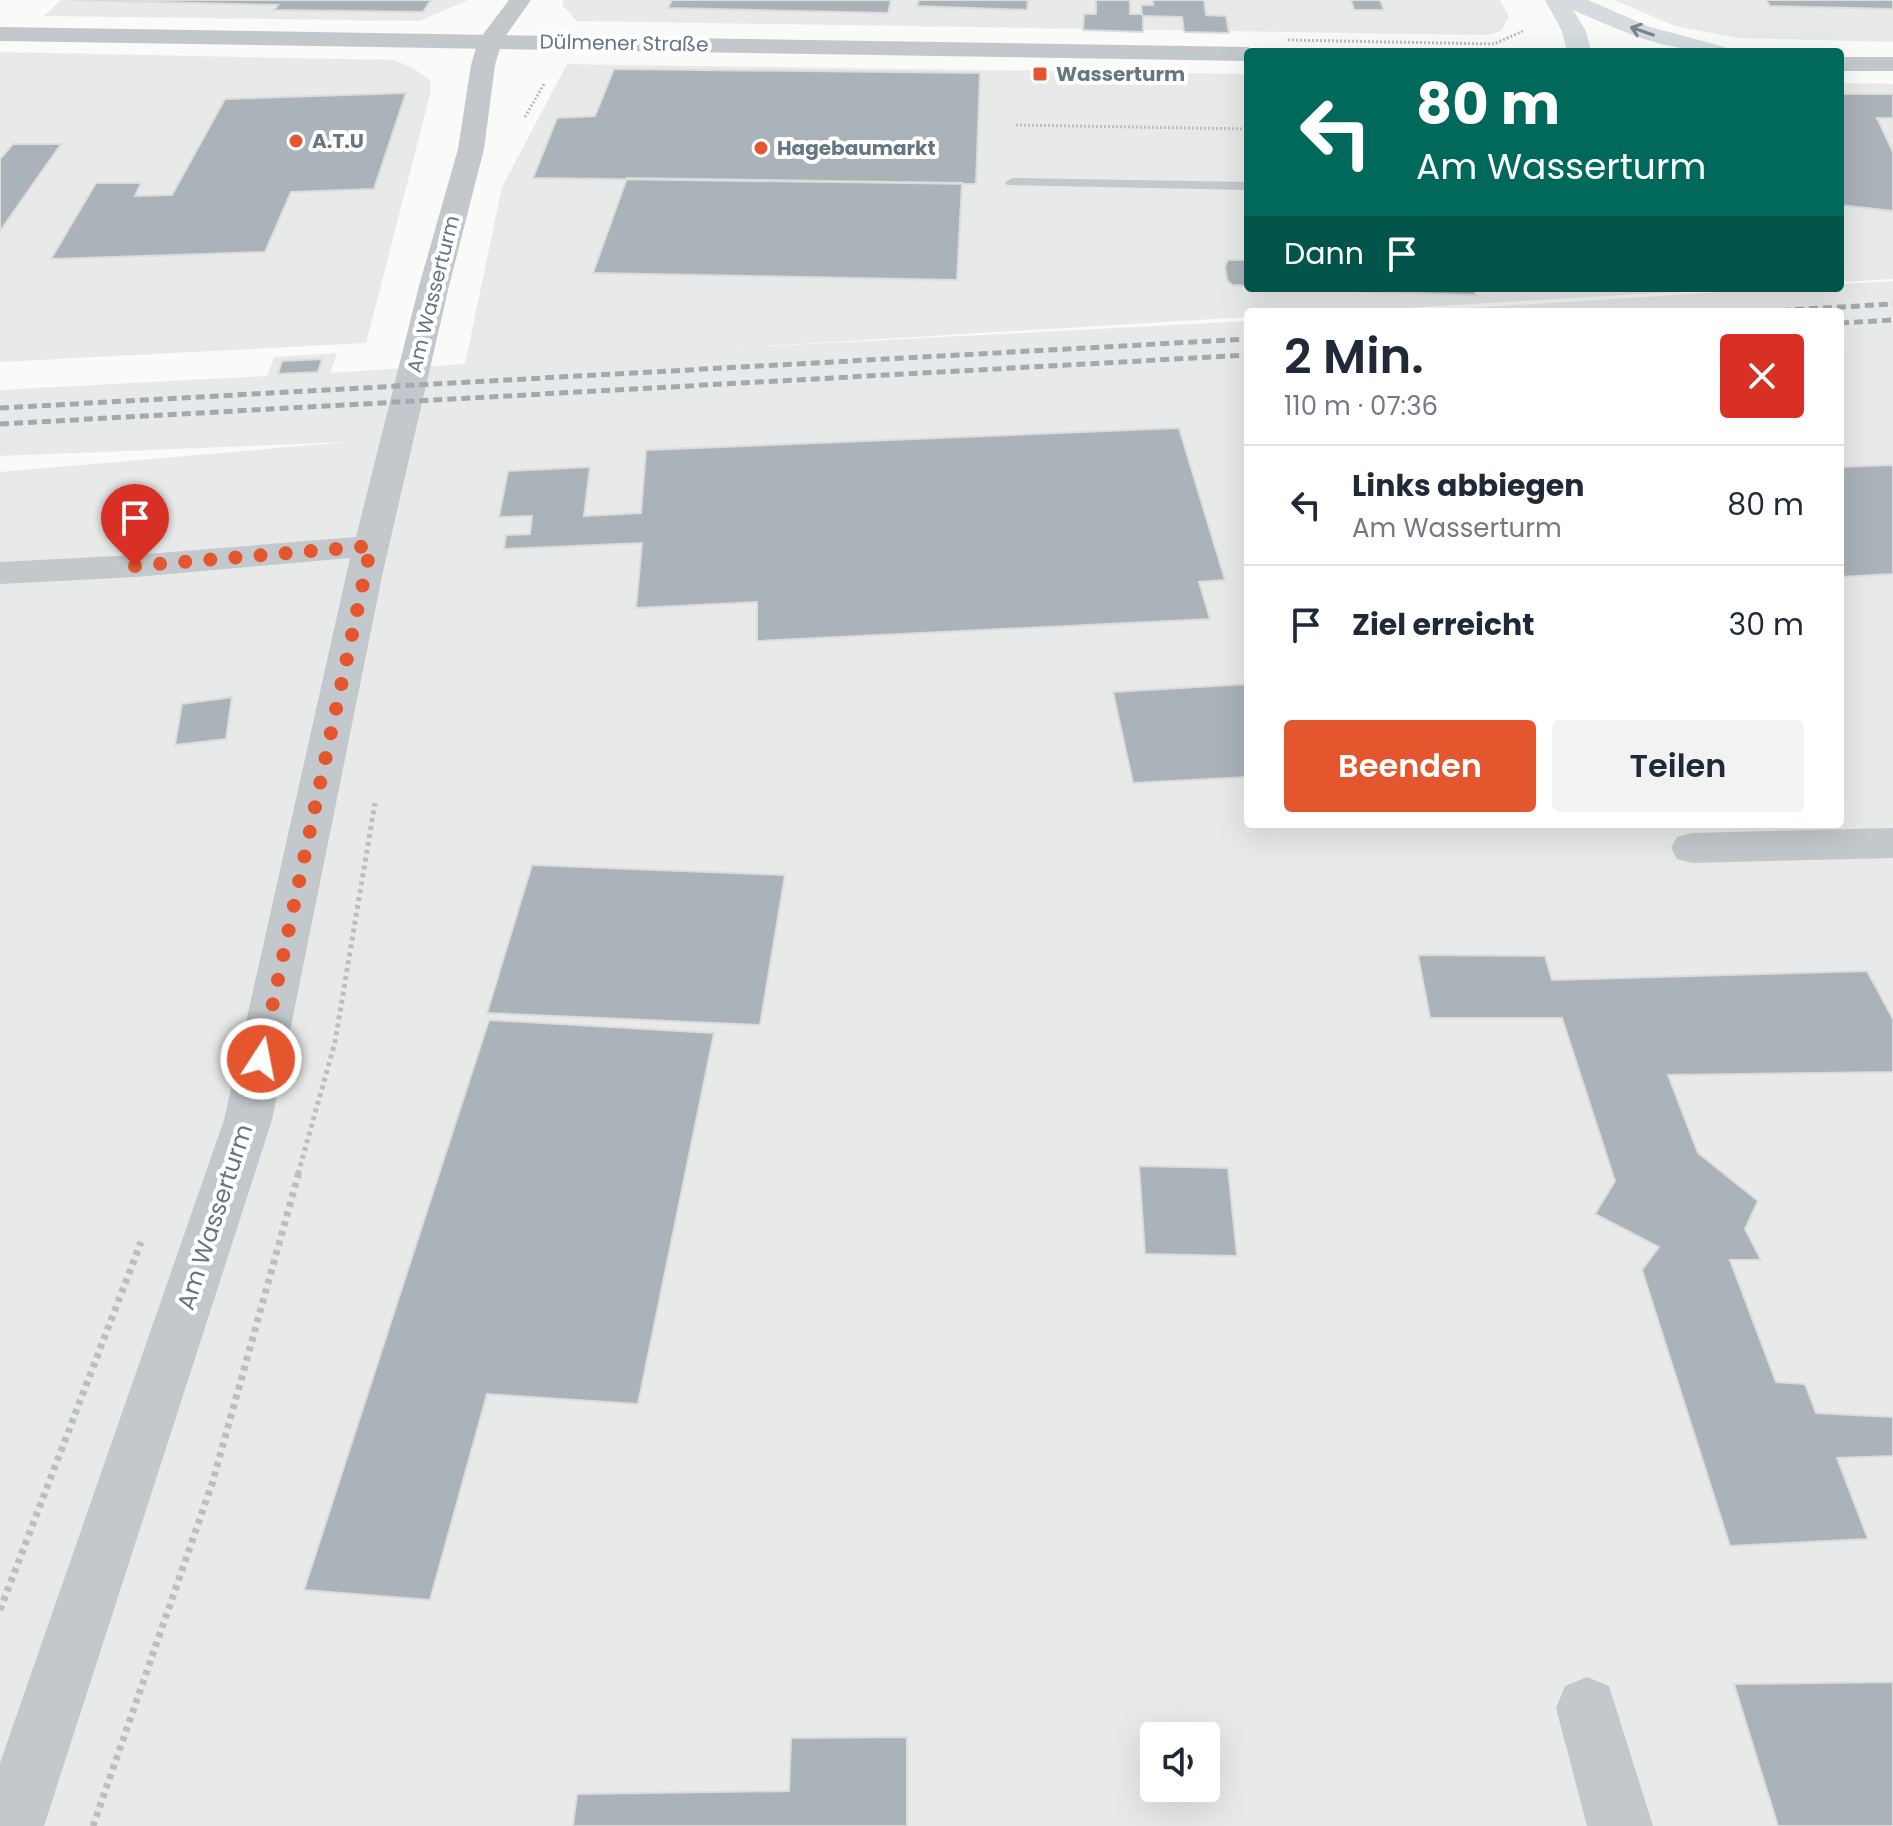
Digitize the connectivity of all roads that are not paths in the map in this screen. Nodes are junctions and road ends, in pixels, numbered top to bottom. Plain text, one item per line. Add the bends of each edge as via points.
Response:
1 (520, 0) edge
2 (1556, 0) edge
3 (1569, 0) edge
4 (0, 34) edge
5 (490, 41) junction
6 (1578, 48) edge
7 (1702, 48) edge
8 (1244, 54) edge
9 (1844, 64) edge
10 (1893, 64) edge
11 (1012, 182) dead end
12 (1244, 186) edge
13 (371, 546) junction
14 (0, 573) edge
15 (1893, 843) edge
16 (1692, 848) dead end
17 (1587, 1708) dead end
18 (11, 1826) edge
19 (1620, 1826) edge

1 - 5 street
2 - 6 main road
7 -> 3 main road via 1642,32
4 - 5 street, Dülmener Straße
5 - 8 street, Dülmener Straße
5 - 13 street, Am Wasserturm via 471,149
9 - 10 street
11 - 12 lane
13 - 14 street
13 - 18 street, Am Wasserturm via 248,1120
15 - 16 street
17 - 19 street

